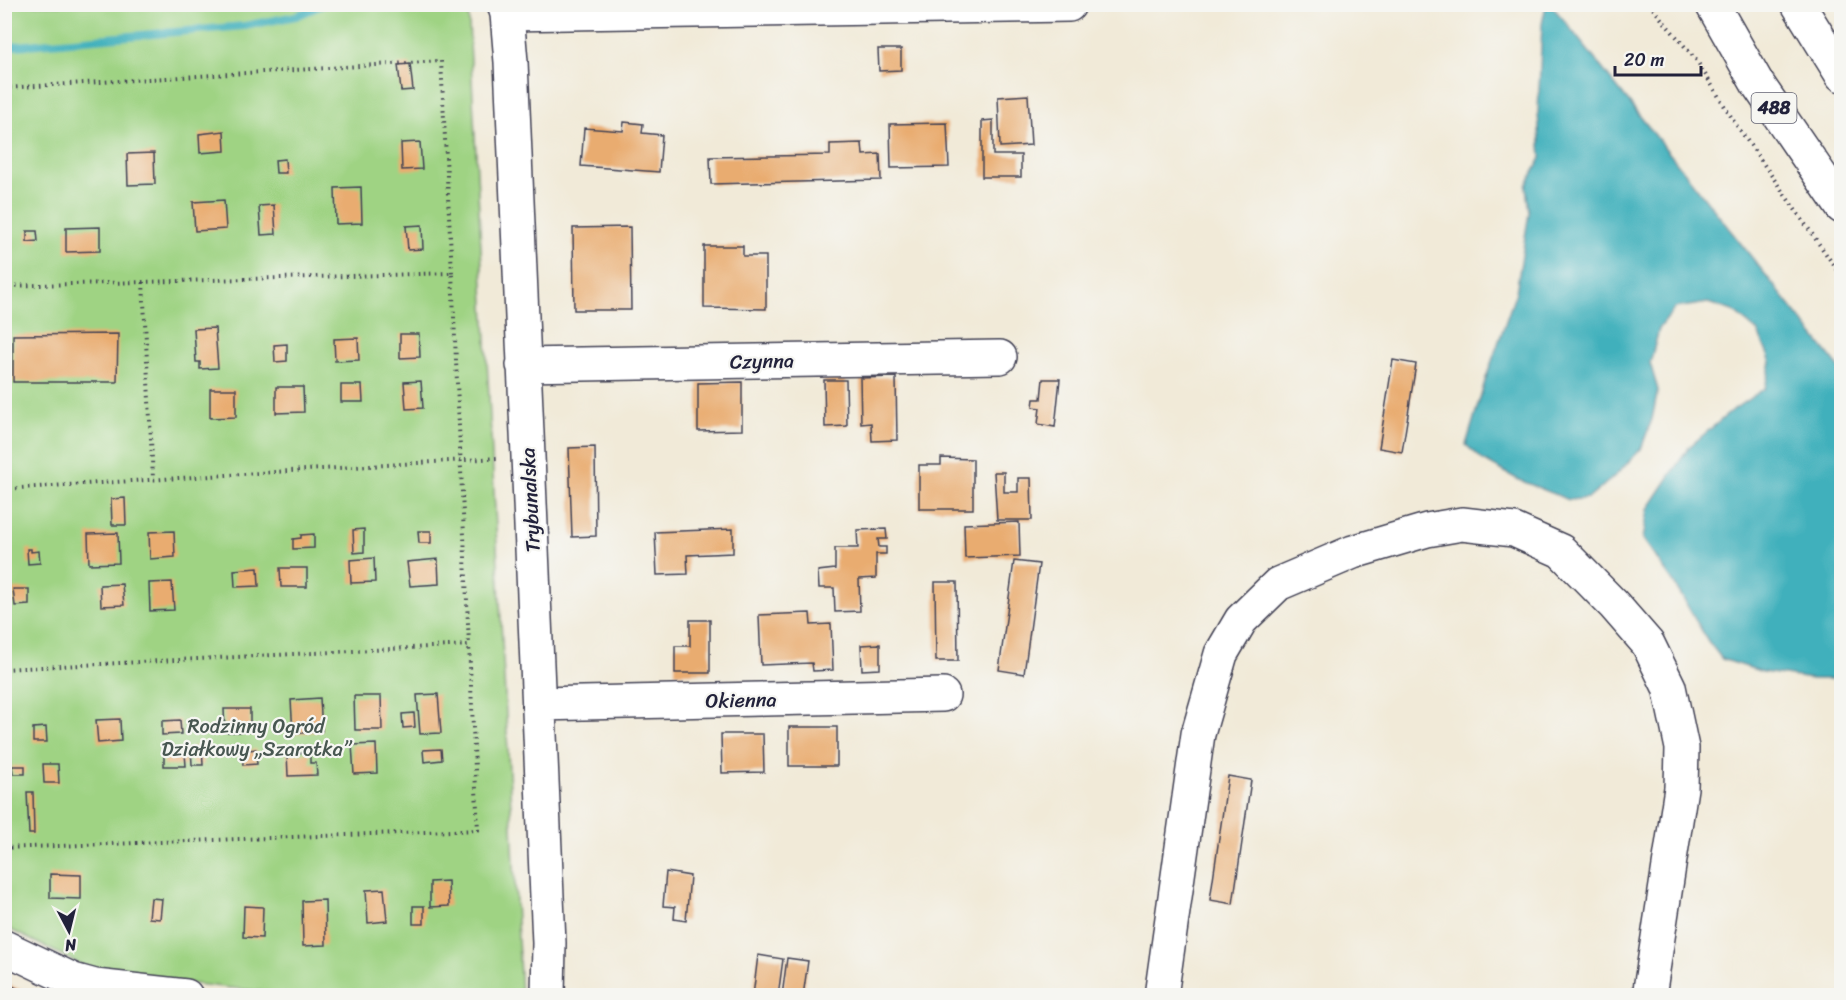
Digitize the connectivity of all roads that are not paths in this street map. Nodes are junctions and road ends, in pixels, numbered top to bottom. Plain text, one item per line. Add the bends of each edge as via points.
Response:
1 (1712, 4) edge
2 (1798, 4) edge
3 (1069, 5) edge
4 (505, 9) edge
5 (1842, 75) edge
6 (1842, 207) edge
7 (1000, 357) dead end
8 (523, 365) junction
9 (943, 695) dead end
10 (539, 704) junction
11 (4, 947) edge
12 (94, 991) edge
13 (186, 996) edge
14 (548, 996) edge
15 (1161, 996) edge
16 (1649, 996) edge

1 - 6 street, 488 via 1757,83
2 - 5 street
3 - 4 street
4 - 8 street, Trybunalska via 511,62
7 - 8 street, Czynna
8 - 10 street, Trybunalska
9 - 10 street, Okienna
10 - 14 street, Trybunalska
11 - 12 street
12 - 13 street
15 - 16 street via 1198,734 1221,654 1241,620 1278,584 1353,552 1462,524 1514,530 1561,551 1648,644 1669,687 1682,748 1681,788

